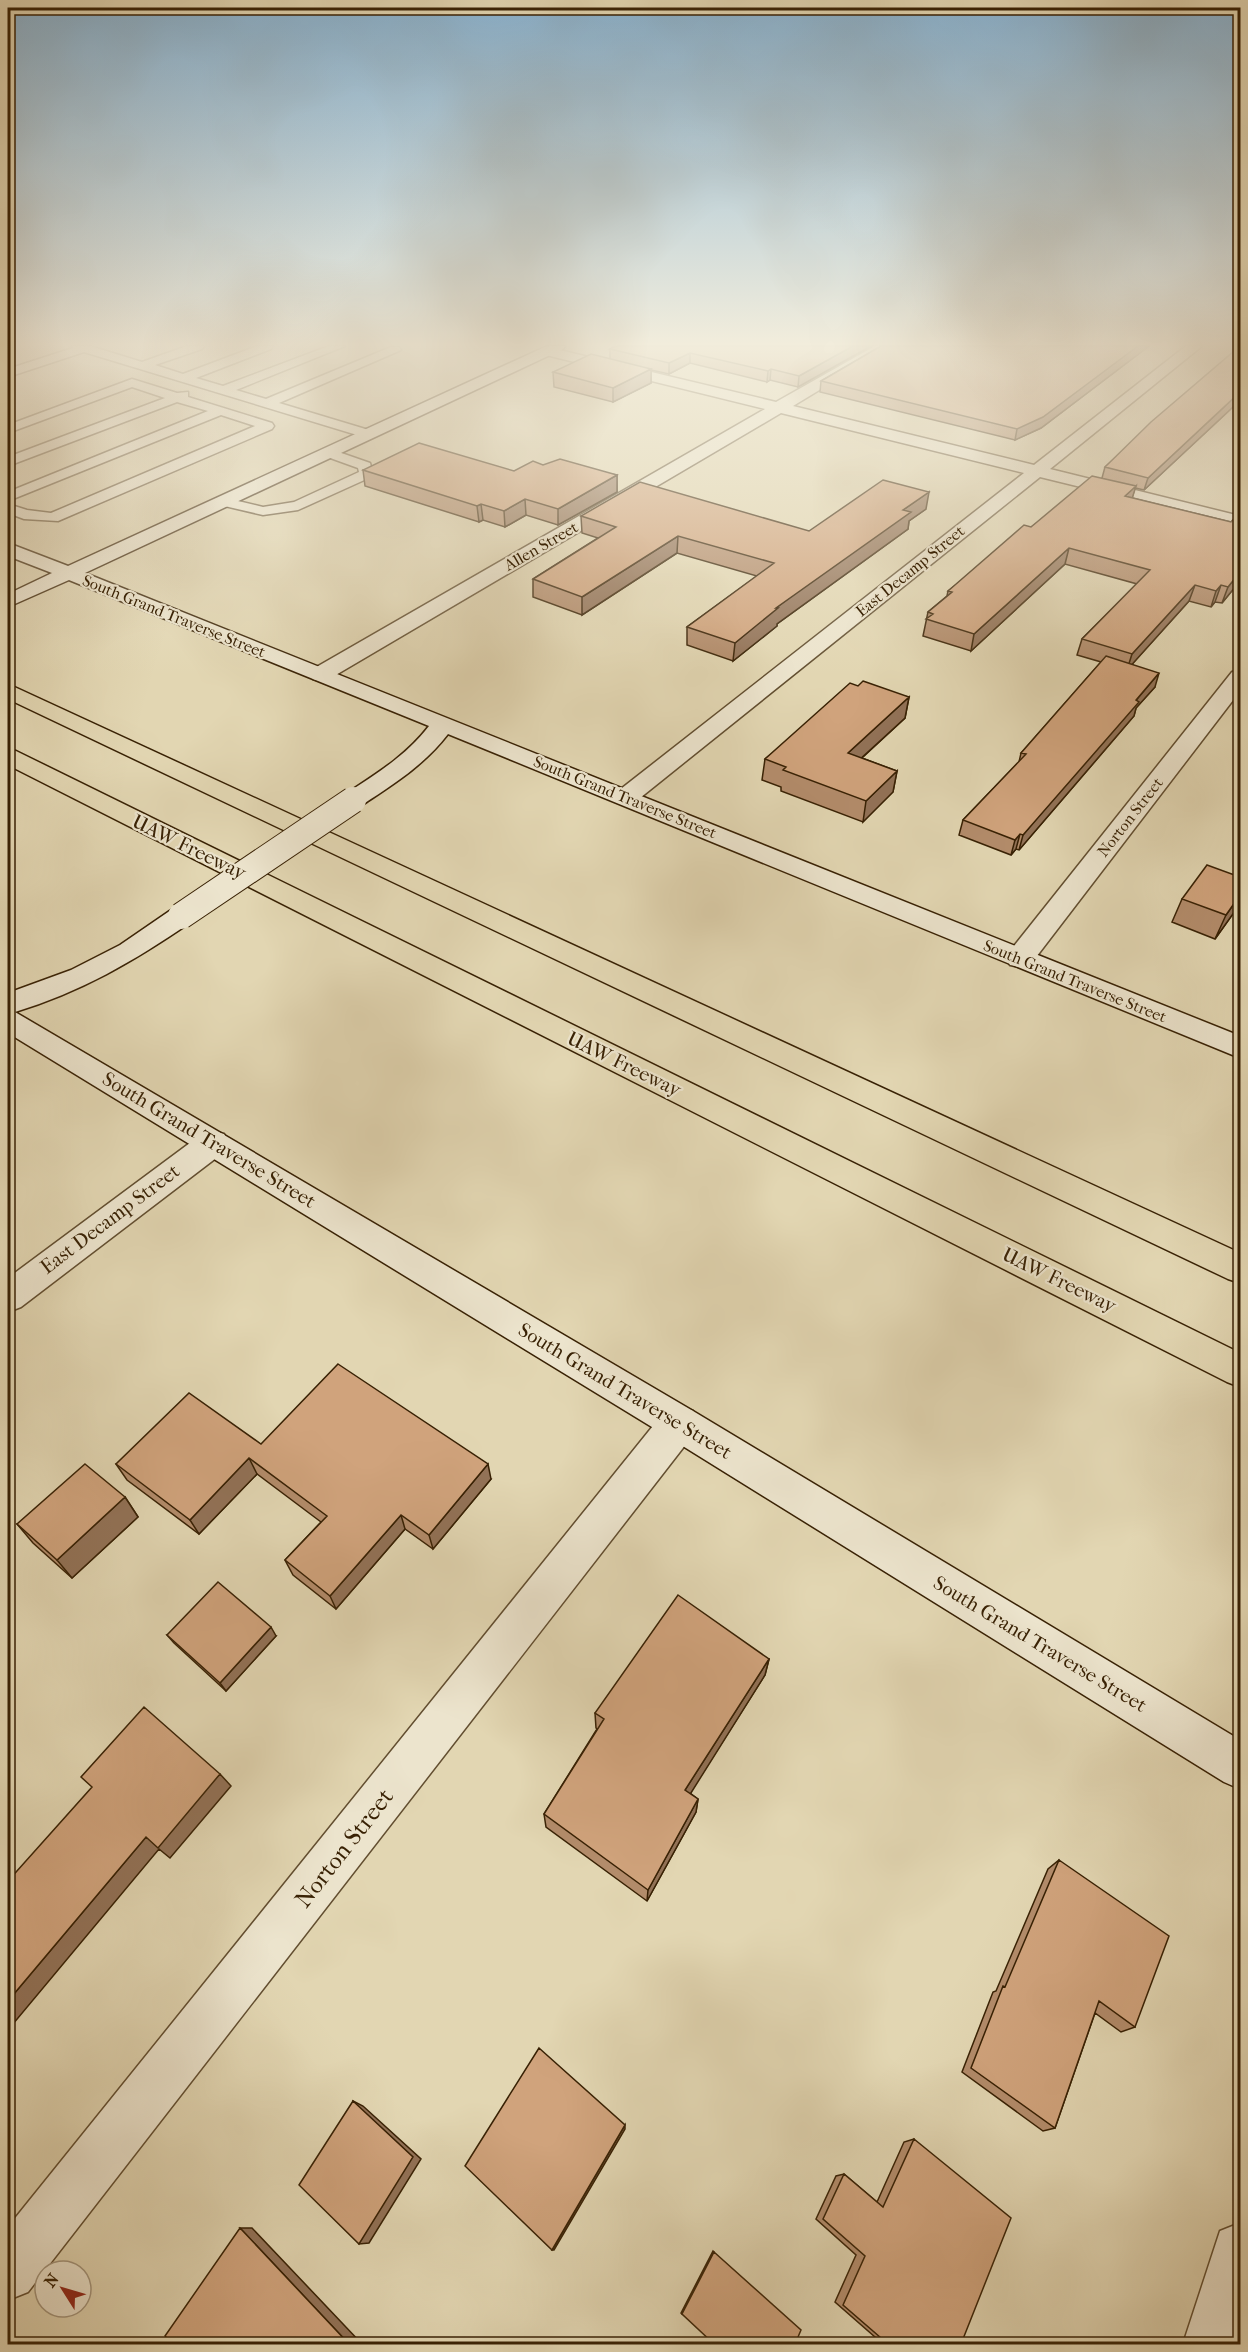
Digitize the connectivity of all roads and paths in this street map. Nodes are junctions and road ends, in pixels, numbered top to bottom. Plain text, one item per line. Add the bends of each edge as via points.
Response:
1 (24, 456) edge
2 (110, 456) edge
3 (198, 456) edge
4 (319, 456) edge
5 (337, 456) edge
6 (695, 456) edge
7 (978, 456) edge
8 (1054, 456) edge
9 (8, 462) edge
10 (1036, 470) junction
11 (8, 497) edge
12 (221, 501) junction
13 (8, 508) edge
14 (1240, 521) edge
15 (8, 549) edge
16 (69, 574) junction
17 (8, 602) edge
18 (321, 674) junction
19 (1240, 676) edge
20 (8, 691) edge
21 (443, 724) junction
22 (8, 756) edge
23 (626, 797) junction
24 (1020, 958) junction
25 (8, 1004) edge
26 (8, 1020) edge
27 (1240, 1048) edge
28 (213, 1143) junction
29 (1240, 1269) edge
30 (8, 1297) edge
31 (1240, 1371) edge
32 (679, 1423) junction
33 (1240, 1766) edge
34 (1240, 2252) edge
35 (8, 2272) edge
36 (1212, 2344) edge

1 - 9 lane
2 - 11 lane
3 - 13 lane via 53,518
4 - 12 street
5 - 12 lane via 365,466 366,474 298,506 263,511
6 - 18 street, Allen Street
7 - 10 street
8 - 10 street, East Decamp Street
10 - 14 street
10 - 23 street, East Decamp Street
12 - 16 street
15 - 16 street, South Grand Traverse Street
16 - 17 street
16 - 18 street, South Grand Traverse Street
18 - 21 street, South Grand Traverse Street
19 - 24 street, Norton Street
20 - 29 highway
21 - 23 street, South Grand Traverse Street
21 - 25 street, bridge via 407,764 130,951 81,977
22 - 31 highway, UAW Freeway
23 - 24 street, South Grand Traverse Street
24 - 27 street, South Grand Traverse Street
26 - 28 street, South Grand Traverse Street
28 - 30 street, East Decamp Street
28 - 32 street, South Grand Traverse Street
32 - 33 street, South Grand Traverse Street
32 - 35 street, Norton Street
34 - 36 street

